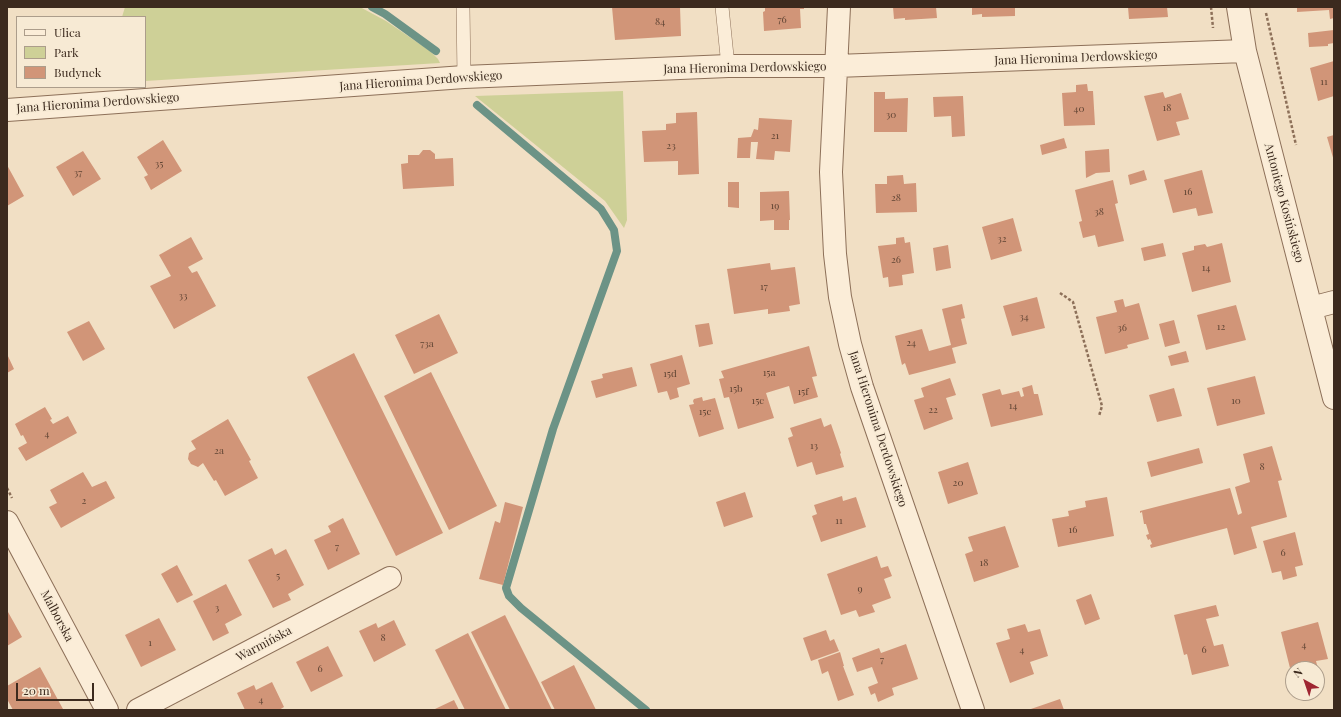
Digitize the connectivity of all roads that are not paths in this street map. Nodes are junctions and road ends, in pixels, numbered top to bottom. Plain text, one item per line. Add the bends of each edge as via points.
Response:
1 (463, 7) edge
2 (722, 7) edge
3 (839, 7) edge
4 (1238, 7) edge
5 (1245, 52) junction
6 (728, 66) junction
7 (836, 66) junction
8 (464, 77) junction
9 (7, 110) edge
10 (1334, 302) edge
11 (1311, 308) junction
12 (1334, 398) edge
13 (7, 522) edge
14 (390, 578) dead end
15 (107, 710) edge
16 (138, 710) edge
17 (973, 710) edge

1 - 8 lane
2 - 6 lane
3 - 7 street, Jana Hieronima Derdowskiego
4 - 5 street, Antoniego Kosińskiego
5 - 7 street, Jana Hieronima Derdowskiego
5 - 11 street, Antoniego Kosińskiego
6 - 7 street, Jana Hieronima Derdowskiego
6 - 8 street, Jana Hieronima Derdowskiego
7 - 17 street, Jana Hieronima Derdowskiego via 831,172 840,297 862,388
8 - 9 street, Jana Hieronima Derdowskiego
10 - 11 street
11 - 12 street, Antoniego Kosińskiego
13 - 15 street, Malborska
14 - 16 street, Warmińska

